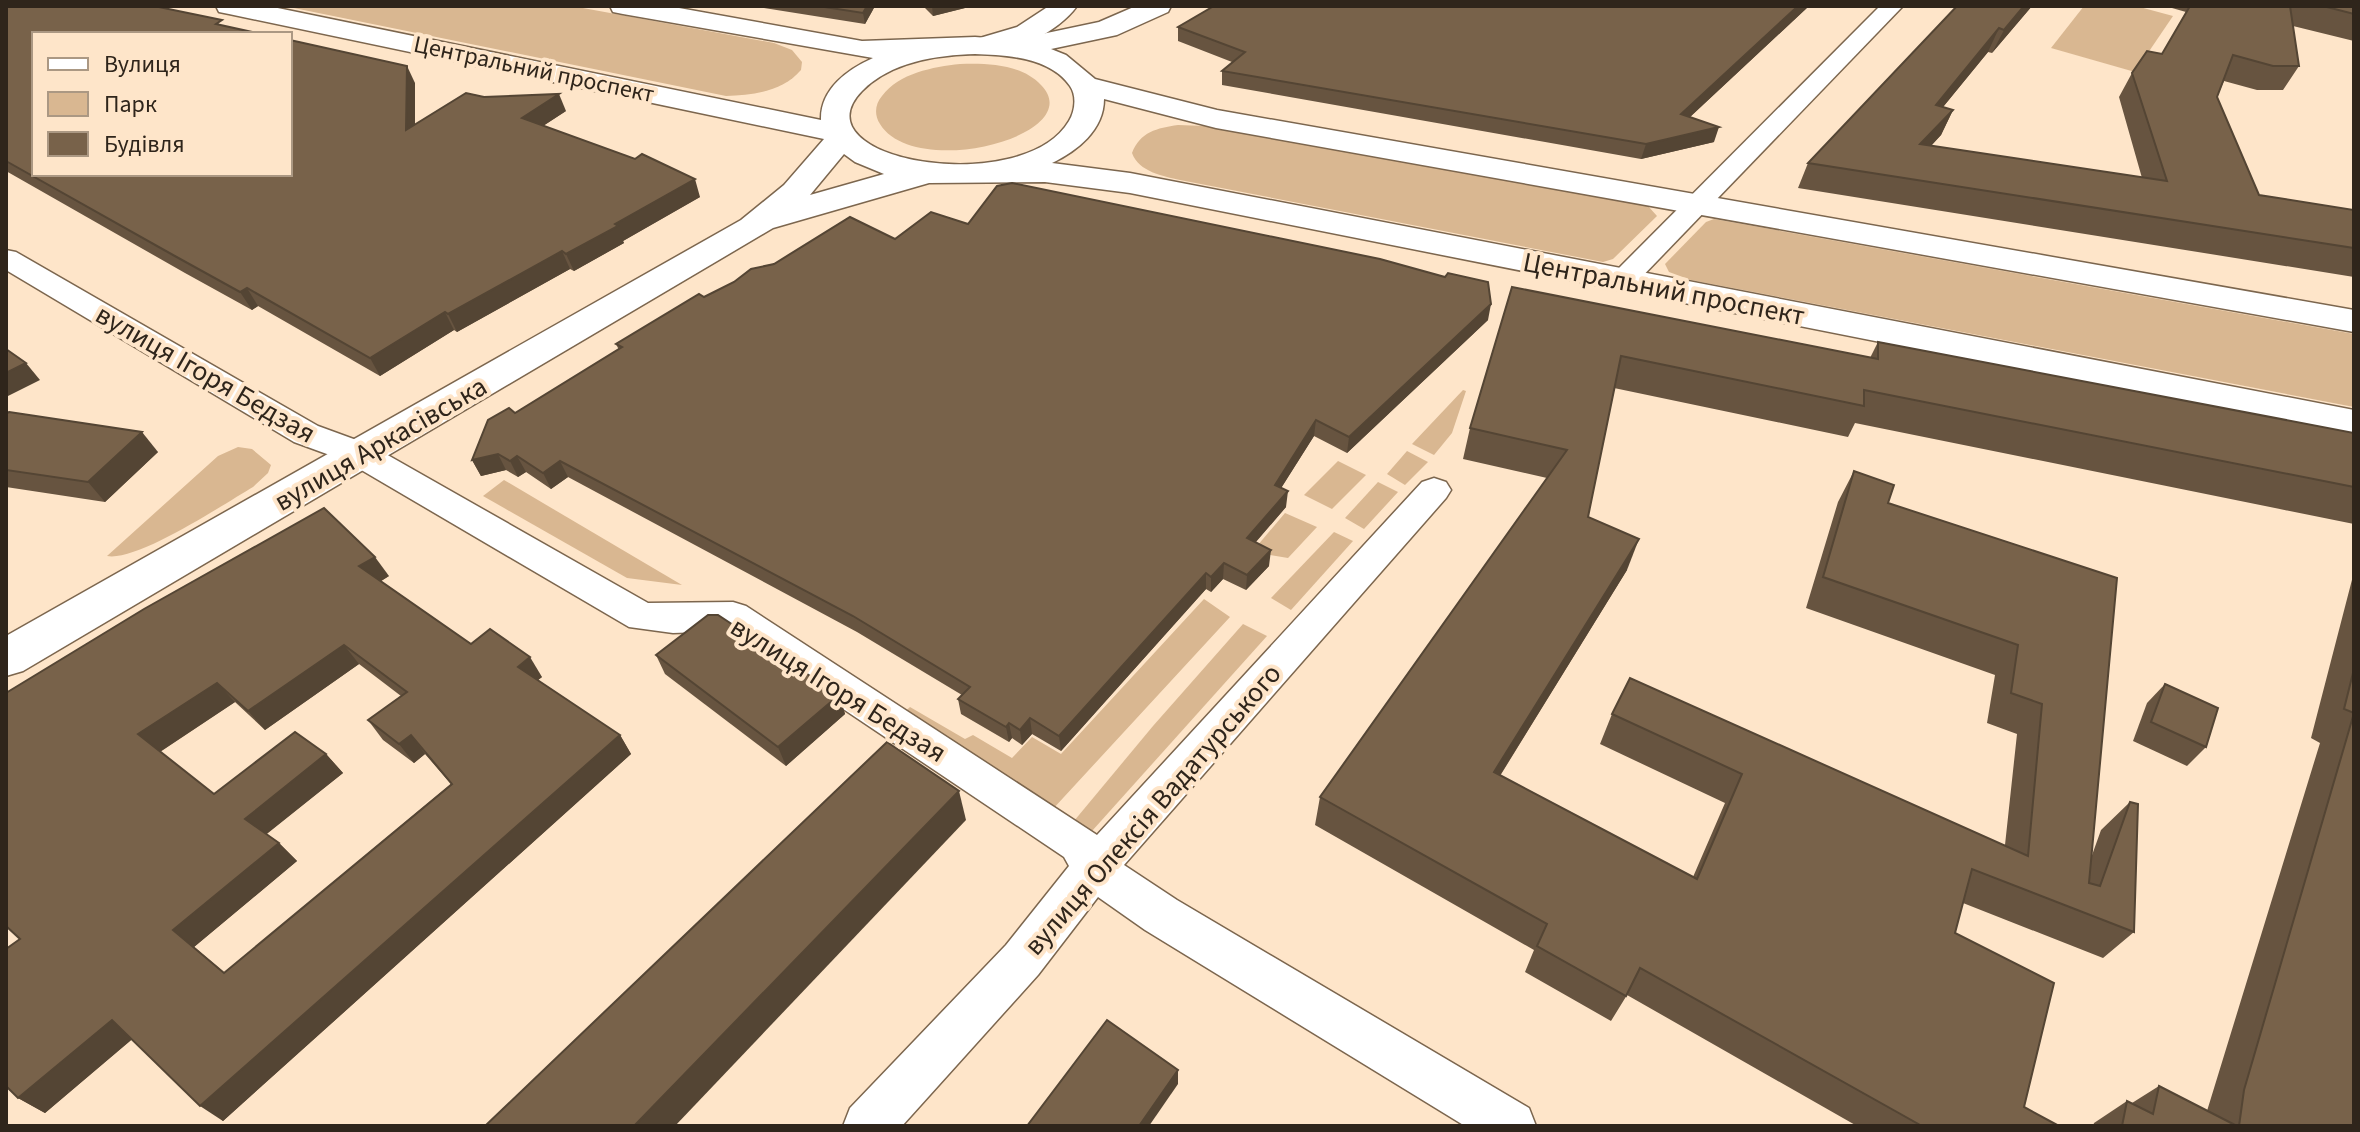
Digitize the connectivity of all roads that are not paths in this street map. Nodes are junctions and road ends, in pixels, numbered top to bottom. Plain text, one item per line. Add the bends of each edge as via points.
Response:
1 (229, 6) edge
2 (623, 6) edge
3 (1064, 6) edge
4 (1892, 6) edge
5 (1146, 12) edge
6 (996, 47) junction
7 (938, 48) junction
8 (1083, 83) junction
9 (841, 135) junction
10 (973, 172) junction
11 (930, 173) junction
12 (1697, 204) junction
13 (753, 227) junction
14 (6, 258) edge
15 (1623, 280) junction
16 (2354, 321) edge
17 (2354, 423) edge
18 (358, 453) junction
19 (1434, 490) dead end
20 (6, 658) edge
21 (1093, 869) junction
22 (868, 1126) edge
23 (1511, 1126) edge

1 - 9 main road, Центральний проспект
2 - 7 main road via 862,49
3 - 6 main road via 1031,31
4 - 12 street
5 - 6 main road via 1077,37
5 - 8 main road via 1103,48
6 - 7 main road
6 - 8 main road via 1053,60
7 - 9 main road via 886,63 849,87 835,118
8 - 10 main road via 1089,96 1085,120 1062,144 1023,162
8 - 12 main road via 1216,119
9 - 11 main road via 875,161
9 - 13 main road, вулиця Аркасівська via 796,192
10 - 11 main road
10 - 15 main road, Центральний проспект via 1084,175
11 - 13 main road, вулиця Аркасівська via 856,191
12 - 15 street
12 - 16 main road
13 - 18 main road, вулиця Аркасівська
14 - 18 street, вулиця Ігоря Бедзая via 306,434
15 - 17 main road, Центральний проспект
18 - 20 main road, вулиця Аркасівська
18 - 21 street, вулиця Ігоря Бедзая via 642,617 733,616 1079,844
19 - 21 street, вулиця Олексія Вадатурського
21 - 22 street, вулиця Олексія Вадатурського via 1022,960
21 - 23 street, вулиця Ігоря Бедзая

